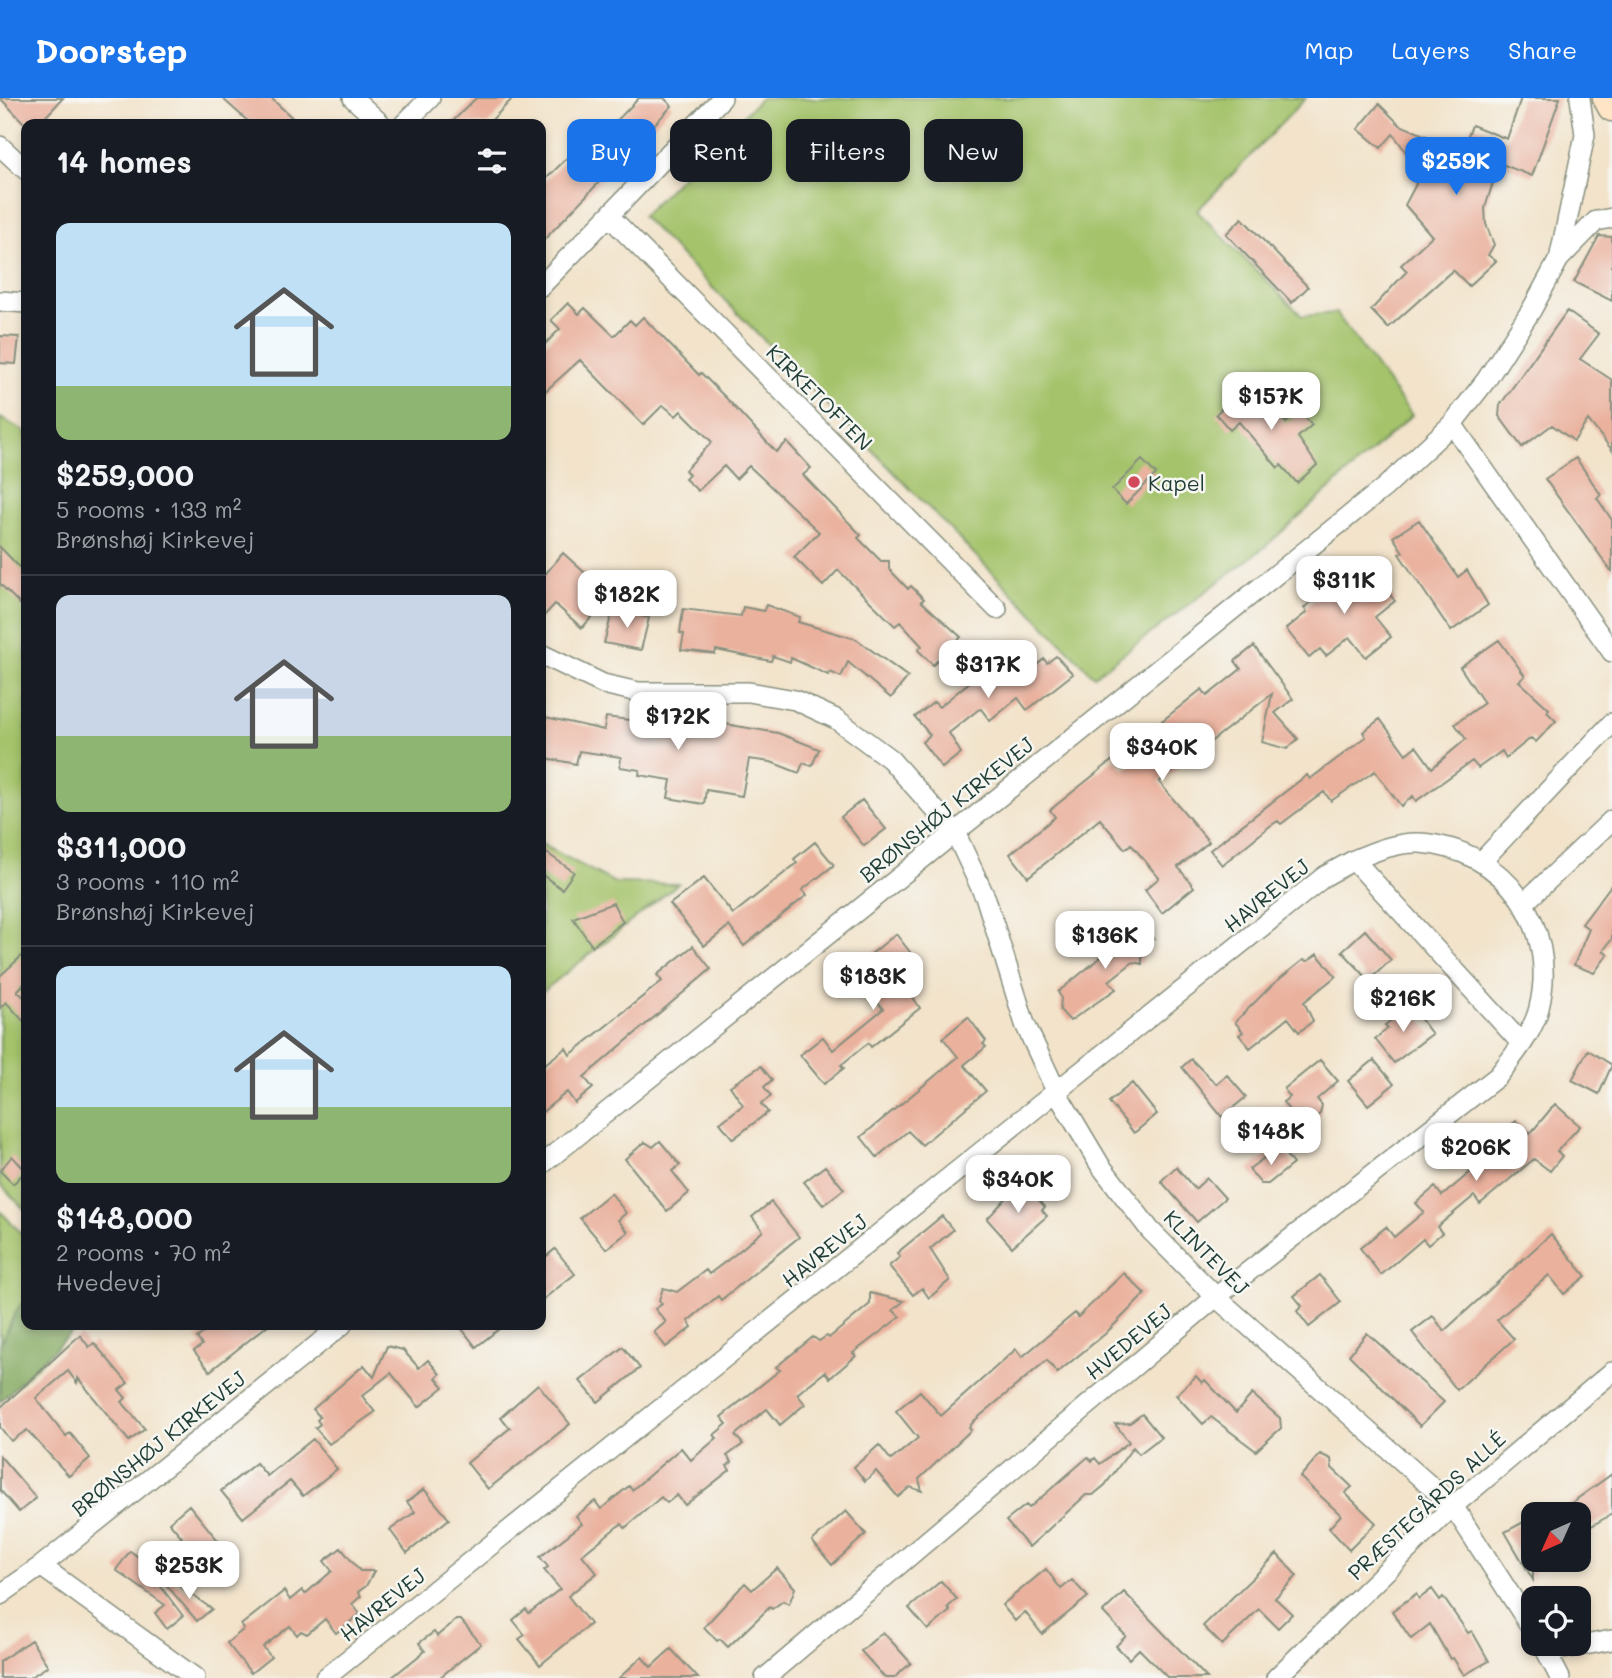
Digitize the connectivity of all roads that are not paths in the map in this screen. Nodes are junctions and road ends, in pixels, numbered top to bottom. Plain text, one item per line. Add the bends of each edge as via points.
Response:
1 (352, 98) edge
2 (430, 98) edge
3 (722, 98) edge
4 (1580, 98) edge
5 (1607, 98) edge
6 (1612, 107) edge
7 (376, 119) edge
8 (409, 119) edge
9 (0, 146) edge
10 (21, 165) edge
11 (610, 217) junction
12 (1612, 218) edge
13 (1559, 259) junction
14 (546, 281) edge
15 (0, 301) edge
16 (21, 303) edge
17 (1452, 424) junction
18 (997, 609) dead end
19 (1612, 652) edge
20 (546, 656) edge
21 (1612, 723) edge
22 (1612, 820) edge
23 (955, 832) junction
24 (1354, 860) junction
25 (1482, 861) junction
26 (1525, 902) junction
27 (1522, 1044) junction
28 (1056, 1093) junction
29 (546, 1161) edge
30 (1216, 1297) junction
31 (336, 1330) edge
32 (1612, 1372) edge
33 (1453, 1506) junction
34 (41, 1566) junction
35 (0, 1595) edge
36 (1521, 1611) edge
37 (1612, 1640) edge
38 (1591, 1642) edge
39 (1548, 1656) edge
40 (195, 1678) edge
41 (325, 1678) edge
42 (765, 1678) edge
43 (1276, 1678) edge
44 (1560, 1678) edge

1 - 7 street
2 - 8 street
3 - 11 street
4 - 13 street, BRØNSHØJ KIRKEVEJ via 1585,135
5 - 6 main road
9 - 10 street
11 - 14 street
11 - 18 street, KIRKETOFTEN
12 - 13 street, BRØNSHØJ KIRKEVEJ via 1596,221
13 - 17 street, BRØNSHØJ KIRKEVEJ via 1517,332
15 - 16 street
17 - 19 street
17 - 23 street, BRØNSHØJ KIRKEVEJ via 1385,487
20 - 23 street, KLINTEVEJ via 603,684 638,692 749,692 811,706 890,759
21 - 25 street
22 - 26 street
23 - 28 street, KLINTEVEJ via 986,899 1025,1024
23 - 29 street, BRØNSHØJ KIRKEVEJ
24 - 25 street, HAVREVEJ via 1385,847 1418,843 1451,848
24 - 27 street
24 - 28 street, HAVREVEJ via 1325,876
25 - 26 street, HAVREVEJ via 1506,879
26 - 27 street, HVEDEVEJ via 1540,937 1545,974 1538,1011
27 - 30 street, HVEDEVEJ via 1474,1098
28 - 30 street, KLINTEVEJ via 1100,1165 1150,1230
28 - 41 street, HAVREVEJ
30 - 33 street, KLINTEVEJ
30 - 42 street, HVEDEVEJ
31 - 34 street, BRØNSHØJ KIRKEVEJ
32 - 33 street, PRÆSTEGÅRDS ALLÉ
33 - 36 street, KLINTEVEJ
33 - 43 street, PRÆSTEGÅRDS ALLÉ
34 - 35 street, BRØNSHØJ KIRKEVEJ
34 - 40 street
37 - 38 street
39 - 44 street

